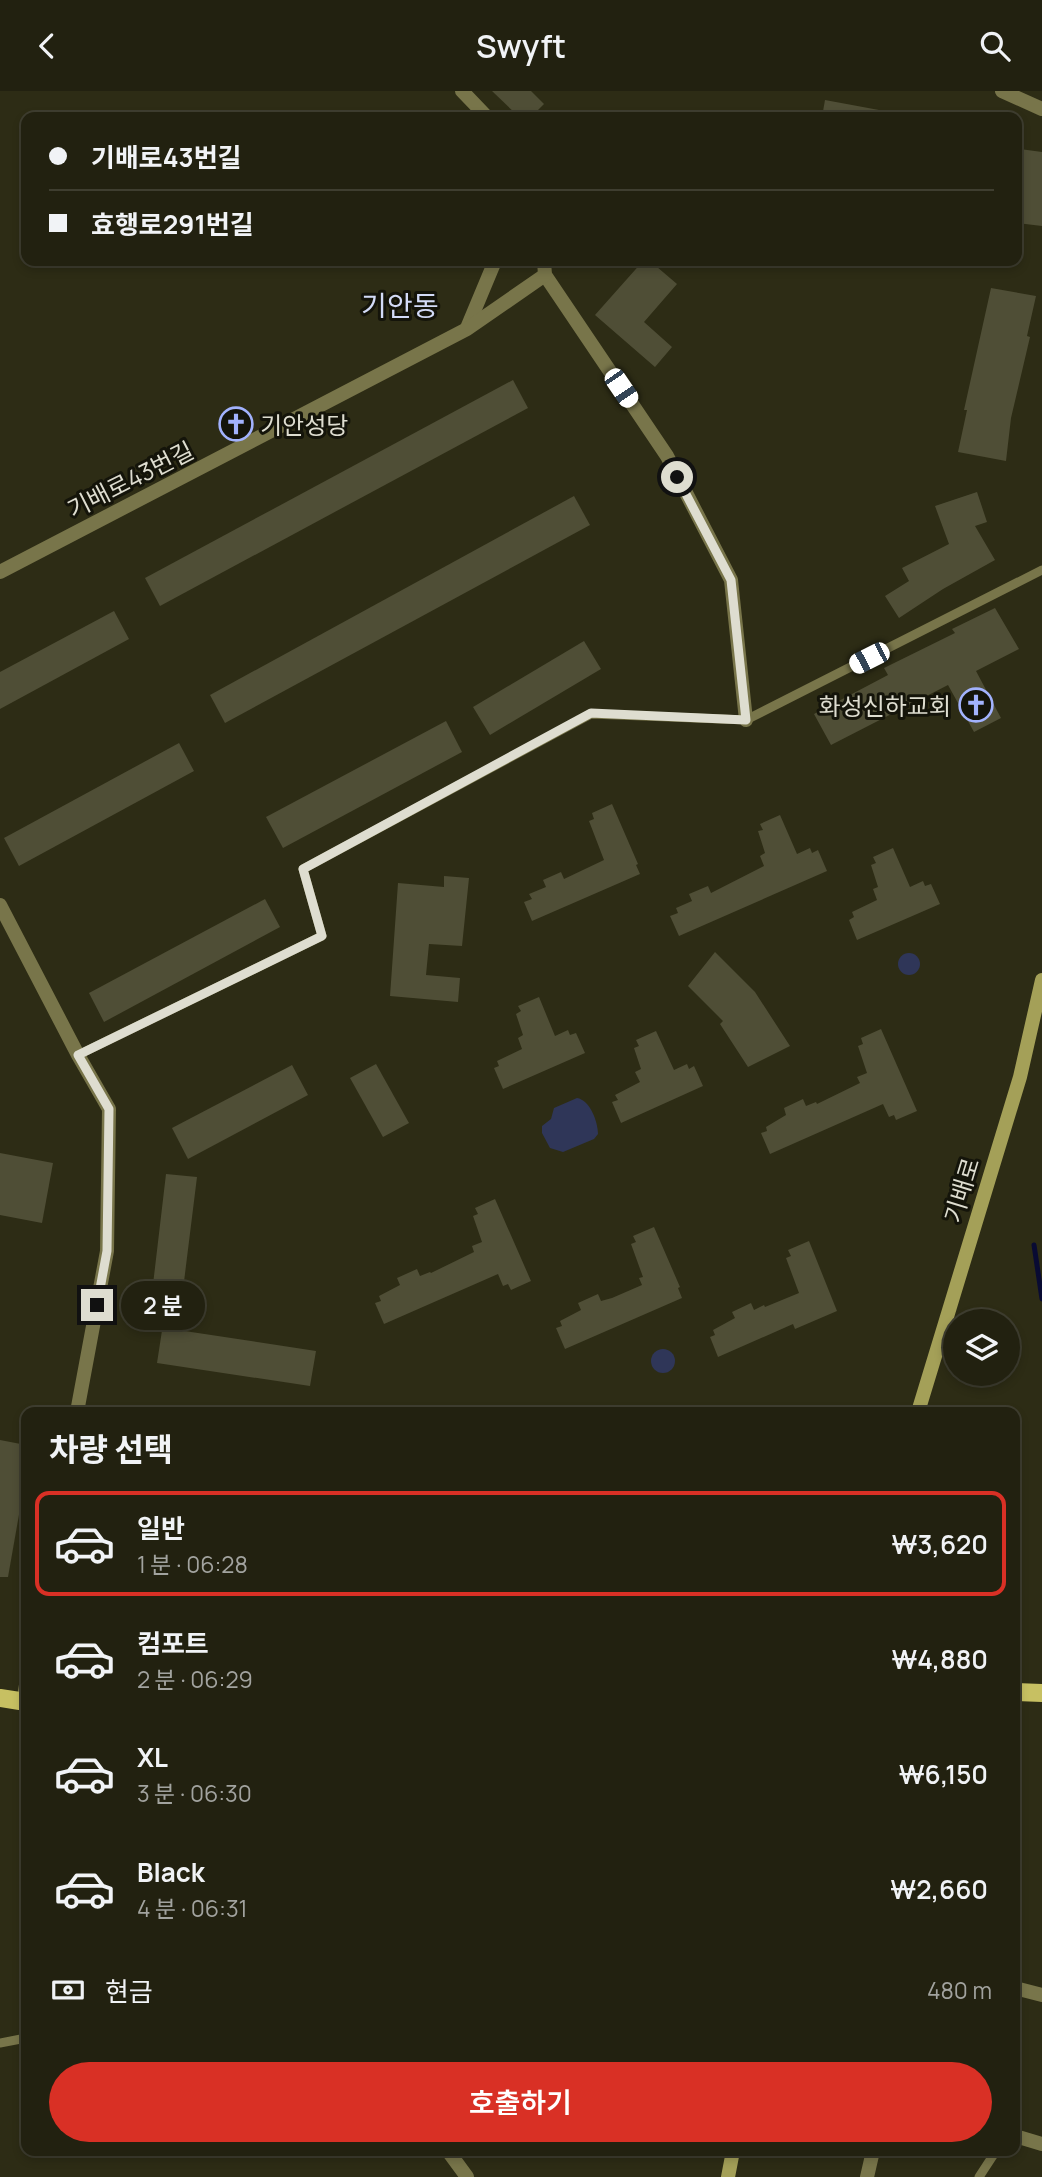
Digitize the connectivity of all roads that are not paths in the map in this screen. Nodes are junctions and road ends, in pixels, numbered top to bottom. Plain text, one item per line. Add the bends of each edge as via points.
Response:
1 (462, 91) edge
2 (1002, 91) edge
3 (1042, 109) edge
4 (482, 112) edge
5 (493, 266) edge
6 (545, 268) edge
7 (467, 329) junction
8 (1042, 570) edge
9 (0, 572) edge
10 (746, 720) junction
11 (0, 905) edge
12 (1042, 980) edge
13 (78, 1055) junction
14 (78, 1407) edge
15 (920, 1407) edge
16 (1020, 1692) edge
17 (1042, 1693) edge
18 (21, 1697) edge
19 (0, 1698) edge
20 (1020, 1989) edge
21 (1042, 1995) edge
22 (21, 2039) edge
23 (0, 2043) edge
24 (1020, 2137) edge
25 (1042, 2144) edge
26 (452, 2156) edge
27 (732, 2156) edge
28 (872, 2156) edge
29 (993, 2156) edge
30 (467, 2177) edge
31 (728, 2177) edge
32 (867, 2177) edge
33 (978, 2177) edge

1 - 4 street
2 - 3 street
5 - 7 street
6 - 7 street, 기배로43번길
6 - 10 street via 667,456 731,580
7 - 9 street, 기배로43번길
8 - 10 lane
10 - 13 lane via 591,713 303,869 322,936
11 - 13 street
12 - 15 street, 기배로 via 1020,1077
13 - 14 street via 109,1109 107,1251
16 - 17 main road
18 - 19 main road
20 - 21 street
22 - 23 lane
24 - 25 street
26 - 30 street
27 - 31 street
28 - 32 street
29 - 33 lane

